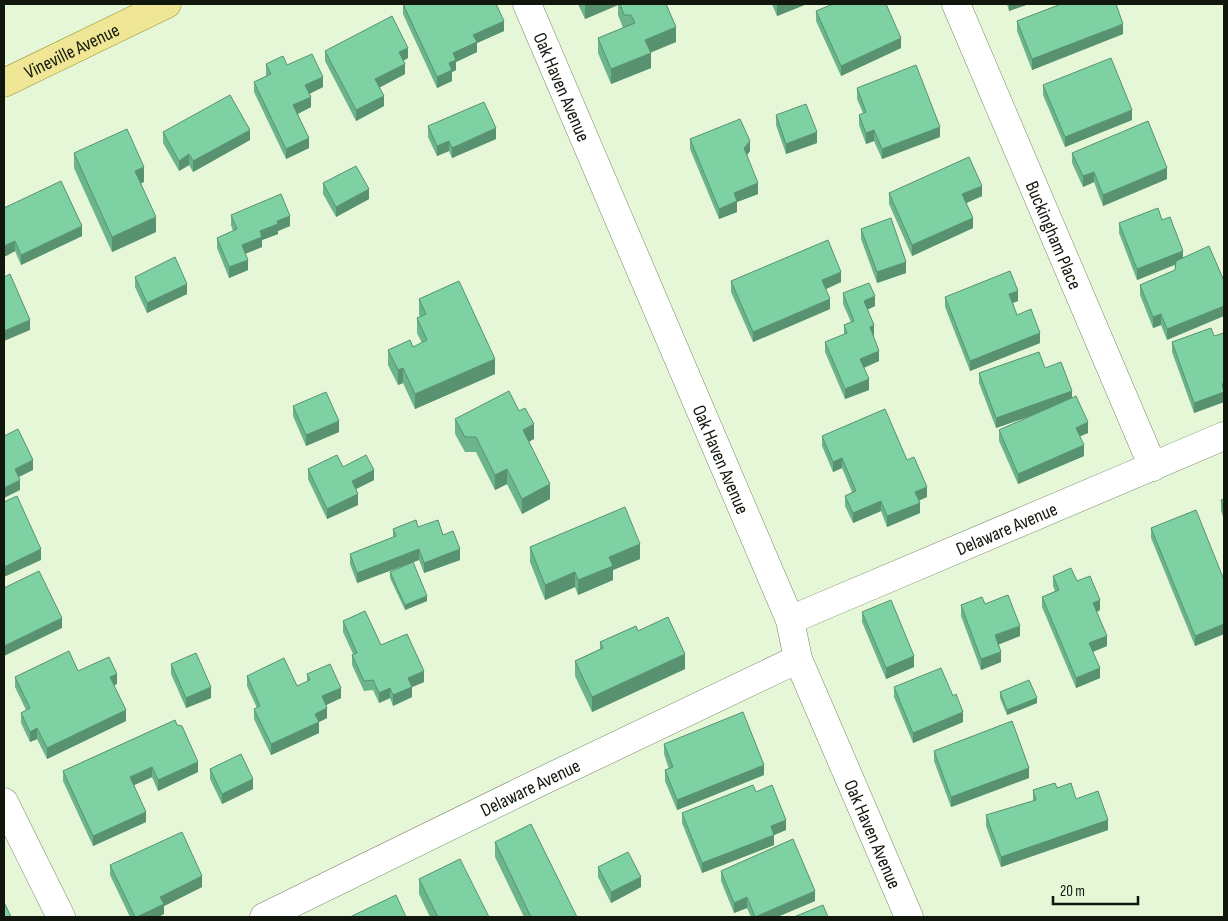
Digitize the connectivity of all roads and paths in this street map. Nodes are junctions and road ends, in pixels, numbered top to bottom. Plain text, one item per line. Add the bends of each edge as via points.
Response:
1 (167, 4) edge
2 (527, 4) edge
3 (956, 4) edge
4 (4, 83) edge
5 (1224, 436) edge
6 (1153, 467) junction
7 (790, 620) junction
8 (798, 659) junction
9 (4, 802) edge
10 (61, 917) edge
11 (264, 917) edge
12 (909, 917) edge

1 - 4 main road, Vineville Avenue
2 - 7 street, Oak Haven Avenue
3 - 6 street, Buckingham Place
5 - 6 street, Delaware Avenue
6 - 7 street, Delaware Avenue
7 - 8 street, Oak Haven Avenue
8 - 11 street, Delaware Avenue
8 - 12 street, Oak Haven Avenue
9 - 10 street

